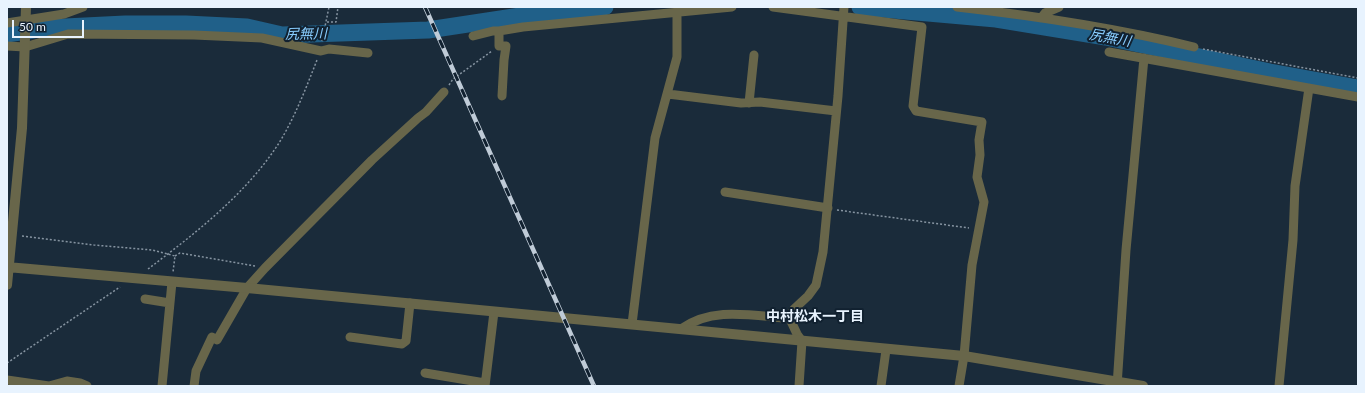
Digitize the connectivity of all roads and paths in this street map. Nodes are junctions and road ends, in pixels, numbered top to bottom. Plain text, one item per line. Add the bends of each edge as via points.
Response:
1 (26, 7) edge
2 (83, 7) edge
3 (329, 7) edge
4 (338, 7) edge
5 (732, 7) edge
6 (773, 7) edge
7 (957, 7) edge
8 (1059, 7) edge
9 (677, 12) junction
10 (844, 12) edge
11 (1041, 18) junction
12 (26, 22) junction
13 (327, 22) junction
14 (7, 23) edge
15 (499, 31) junction
16 (473, 36) dead end
17 (25, 44) junction
18 (7, 46) edge
19 (499, 46) junction
20 (1194, 47) joint
21 (321, 49) junction
22 (1109, 52) dead end
23 (368, 53) dead end
24 (754, 55) dead end
25 (1144, 58) junction
26 (1358, 78) edge
27 (1309, 88) junction
28 (444, 92) joint
29 (668, 94) junction
30 (502, 96) dead end
31 (1358, 97) edge
32 (749, 103) junction
33 (836, 111) junction
34 (725, 192) dead end
35 (828, 208) junction
36 (10, 217) edge
37 (979, 229) junction
38 (12, 235) junction
39 (168, 255) junction
40 (175, 256) junction
41 (8, 267) edge
42 (265, 268) junction
43 (149, 269) dead end
44 (136, 278) junction
45 (172, 282) junction
46 (7, 285) edge
47 (247, 288) junction
48 (145, 298) dead end
49 (170, 302) junction
50 (410, 303) junction
51 (494, 312) junction
52 (789, 317) junction
53 (632, 324) junction
54 (681, 329) junction
55 (350, 337) dead end
56 (802, 341) junction
57 (886, 350) junction
58 (964, 356) junction
59 (7, 363) edge
60 (425, 373) dead end
61 (7, 380) edge
62 (485, 384) edge
63 (1117, 384) edge
64 (87, 386) edge
65 (162, 386) edge
66 (194, 386) edge
67 (799, 386) edge
68 (881, 386) edge
69 (959, 386) edge
70 (1143, 386) edge
71 (1279, 386) edge

1 - 12 street
2 - 12 street
3 - 13 path
4 - 13 path via 336,22
5 - 9 street
6 - 10 street
7 - 11 street
8 - 11 street via 1045,13
9 - 15 street
9 - 29 street via 677,57
10 - 33 street
10 - 37 street via 861,20 922,27 913,106 916,111 982,122 977,177 984,202
11 - 20 street via 1092,25
12 - 14 street
12 - 17 street
13 - 21 path
15 - 16 street
15 - 19 street
17 - 18 street
17 - 21 street via 68,34 194,35 262,38
17 - 36 street via 22,128
19 - 28 path via 453,79
19 - 30 street via 506,46
20 - 26 path
21 - 23 street
21 - 39 path via 290,124 265,163 218,213
22 - 25 street
24 - 32 street
25 - 27 street
25 - 63 street via 1126,250
27 - 31 street
27 - 71 street via 1295,186 1293,240
28 - 42 street
29 - 32 street
29 - 53 street via 655,138
32 - 33 street via 760,102
33 - 35 street
34 - 35 street
35 - 37 path
35 - 52 street via 816,285
36 - 38 street
37 - 58 street via 972,265
38 - 39 path via 152,250
38 - 41 street
39 - 40 path
39 - 43 path
40 - 42 path via 180,253
40 - 45 path
41 - 44 street
41 - 46 street
42 - 47 street
44 - 45 street
44 - 59 path
45 - 47 street
45 - 49 street
47 - 50 street
47 - 66 street via 217,340 212,338 196,372
48 - 49 street
49 - 65 street
50 - 51 street
50 - 55 street via 406,341 402,344
51 - 53 street
51 - 62 street
52 - 54 street via 744,314 706,316 690,322
52 - 56 street
53 - 54 street
54 - 56 street
56 - 57 street
56 - 67 street
57 - 58 street
57 - 68 street
58 - 63 street
58 - 69 street
60 - 62 street
61 - 64 street via 49,386 67,381
63 - 70 street

